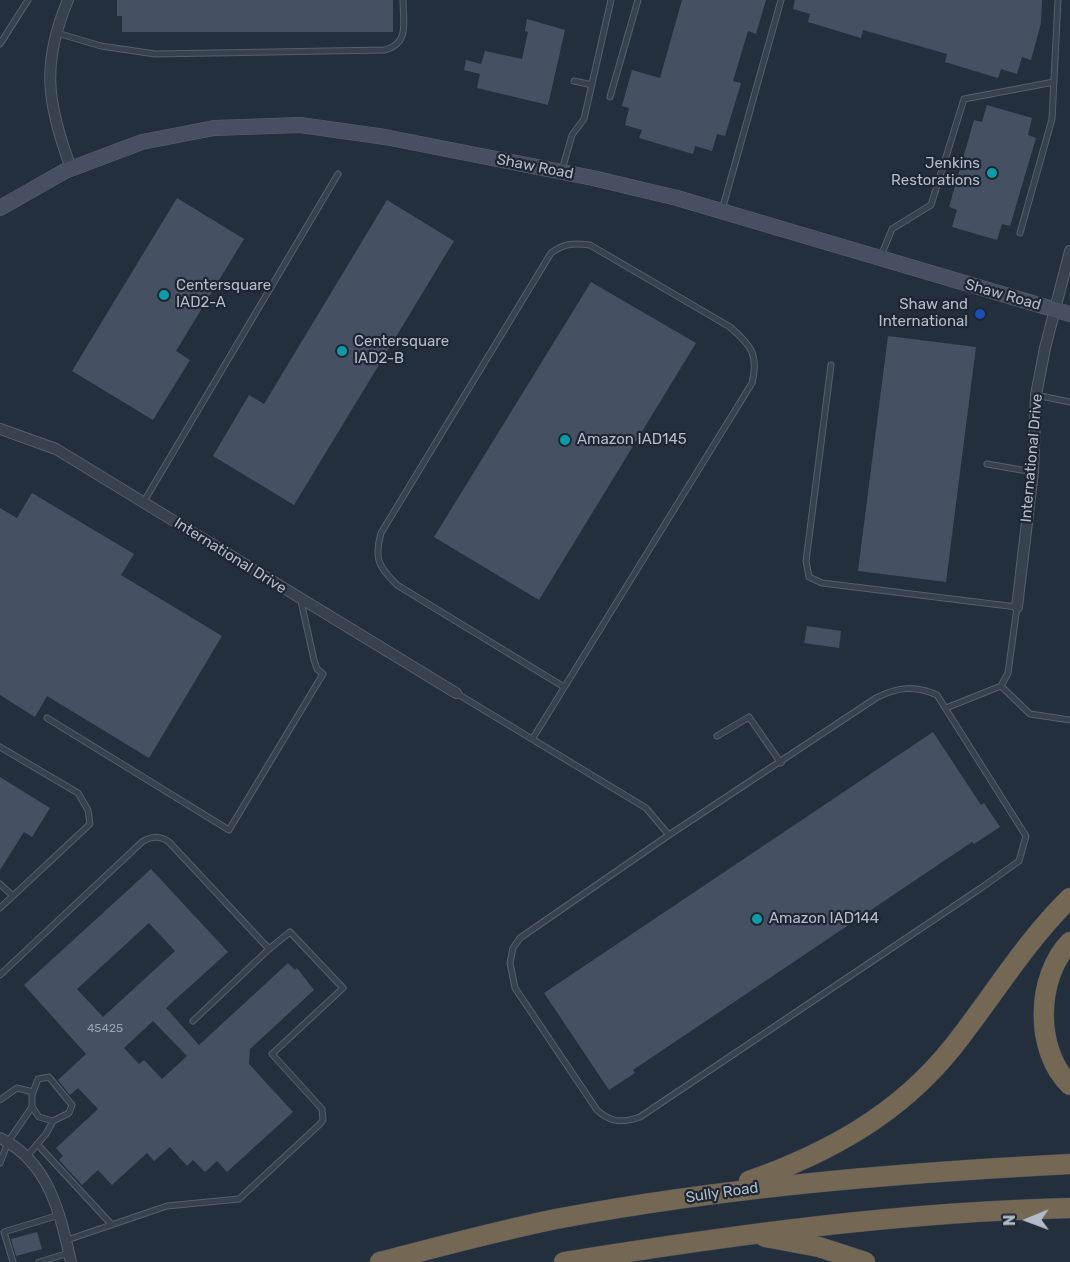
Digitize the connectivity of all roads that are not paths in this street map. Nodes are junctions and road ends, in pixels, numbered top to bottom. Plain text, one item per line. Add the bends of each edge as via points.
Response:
1 (28, 0) edge
2 (68, 0) edge
3 (403, 0) edge
4 (611, 0) edge
5 (638, 0) edge
6 (781, 0) edge
7 (1058, 0) edge
8 (55, 32) junction
9 (0, 44) edge
10 (574, 81) dead end
11 (1054, 82) junction
12 (592, 85) junction
13 (610, 97) dead end
14 (71, 168) junction
15 (561, 172) junction
16 (338, 174) dead end
17 (0, 208) edge
18 (722, 211) junction
19 (1020, 233) dead end
20 (1070, 251) edge
21 (880, 259) junction
22 (1063, 312) edge
23 (831, 365) dead end
24 (1036, 395) junction
25 (1070, 402) edge
26 (0, 429) edge
27 (987, 464) dead end
28 (1033, 472) junction
29 (143, 503) junction
30 (301, 601) junction
31 (1017, 607) junction
32 (564, 687) junction
33 (1001, 687) junction
34 (456, 693) joint
35 (946, 708) junction
36 (47, 718) dead end
37 (1070, 720) edge
38 (717, 736) dead end
39 (532, 738) junction
40 (0, 747) edge
41 (780, 763) junction
42 (669, 835) junction
43 (0, 884) edge
44 (13, 896) junction
45 (1070, 898) edge
46 (0, 908) edge
47 (1070, 942) edge
48 (269, 949) junction
49 (0, 975) edge
50 (193, 1021) dead end
51 (1070, 1085) edge
52 (33, 1092) junction
53 (0, 1100) edge
54 (32, 1107) junction
55 (53, 1121) junction
56 (4, 1140) edge
57 (37, 1144) junction
58 (27, 1156) junction
59 (0, 1164) edge
60 (1070, 1164) edge
61 (698, 1196) junction
62 (1070, 1208) edge
63 (59, 1215) junction
64 (112, 1224) junction
65 (733, 1235) junction
66 (67, 1240) junction
67 (70, 1258) edge
68 (13, 1262) edge
69 (39, 1262) edge
70 (380, 1262) edge
71 (564, 1262) edge
72 (865, 1262) edge

1 - 9 lane
2 - 8 street
3 - 8 lane via 402,40 397,47 385,50 155,54 101,46
4 - 12 lane
5 - 13 lane
6 - 18 lane
7 - 11 lane
8 - 14 street via 49,71 51,98 56,129
10 - 12 lane
11 - 19 lane via 1052,119
11 - 21 lane via 964,99 931,205 891,228
12 - 15 lane via 584,119 572,135
14 - 15 main road, Shaw Road via 122,148 174,134 225,127 300,125 386,137
14 - 17 main road, Shaw Road
15 - 18 main road, Shaw Road
16 - 29 lane
18 - 21 main road, Shaw Road
20 - 22 street, International Drive
21 - 22 main road, Shaw Road
22 - 24 street, International Drive
23 - 31 lane via 807,561 809,577 822,583
24 - 25 lane
24 - 28 street, International Drive
26 - 29 street, International Drive via 56,449
27 - 28 lane
28 - 31 street, International Drive
29 - 30 street, International Drive
30 - 34 street, International Drive
30 - 36 lane via 314,660 323,674 229,830
31 - 33 lane via 1008,673
32 - 32 lane via 752,383 755,358 745,340 730,327 590,245 575,243 564,244 551,253 381,533 376,552 383,571 397,585
32 - 39 lane
33 - 35 lane
33 - 37 lane via 1030,714
34 - 39 lane
35 - 41 lane via 937,695 922,688 893,689
35 - 42 lane via 1022,826 1026,836 1018,861 640,1117 624,1122 597,1110 515,987 510,963 520,938
38 - 41 lane via 749,717
39 - 42 lane via 646,808
40 - 44 lane via 78,793 88,810 90,824
41 - 42 lane
43 - 44 lane
44 - 46 lane
45 - 61 highway via 1040,927 952,1048 908,1096 853,1136 817,1154
47 - 51 highway via 1053,965 1045,991 1044,1017 1049,1046
48 - 49 lane via 170,842 152,838 142,842
48 - 50 lane
48 - 64 lane via 290,932 343,988 272,1054 322,1109 324,1120 239,1199 167,1206
52 - 53 lane via 17,1088
52 - 54 lane
52 - 55 lane via 38,1079 49,1077 71,1102 69,1113
54 - 55 lane via 39,1117
54 - 56 lane
55 - 57 lane
56 - 58 street
56 - 59 lane
57 - 58 lane
57 - 64 lane
58 - 63 street via 46,1179
60 - 61 highway, Sully Road via 878,1176
61 - 70 highway, Sully Road via 533,1224
62 - 65 highway via 916,1216
63 - 66 street
63 - 68 lane via 4,1232
64 - 66 lane
65 - 71 highway
65 - 72 highway via 819,1247
66 - 67 street
67 - 69 lane

